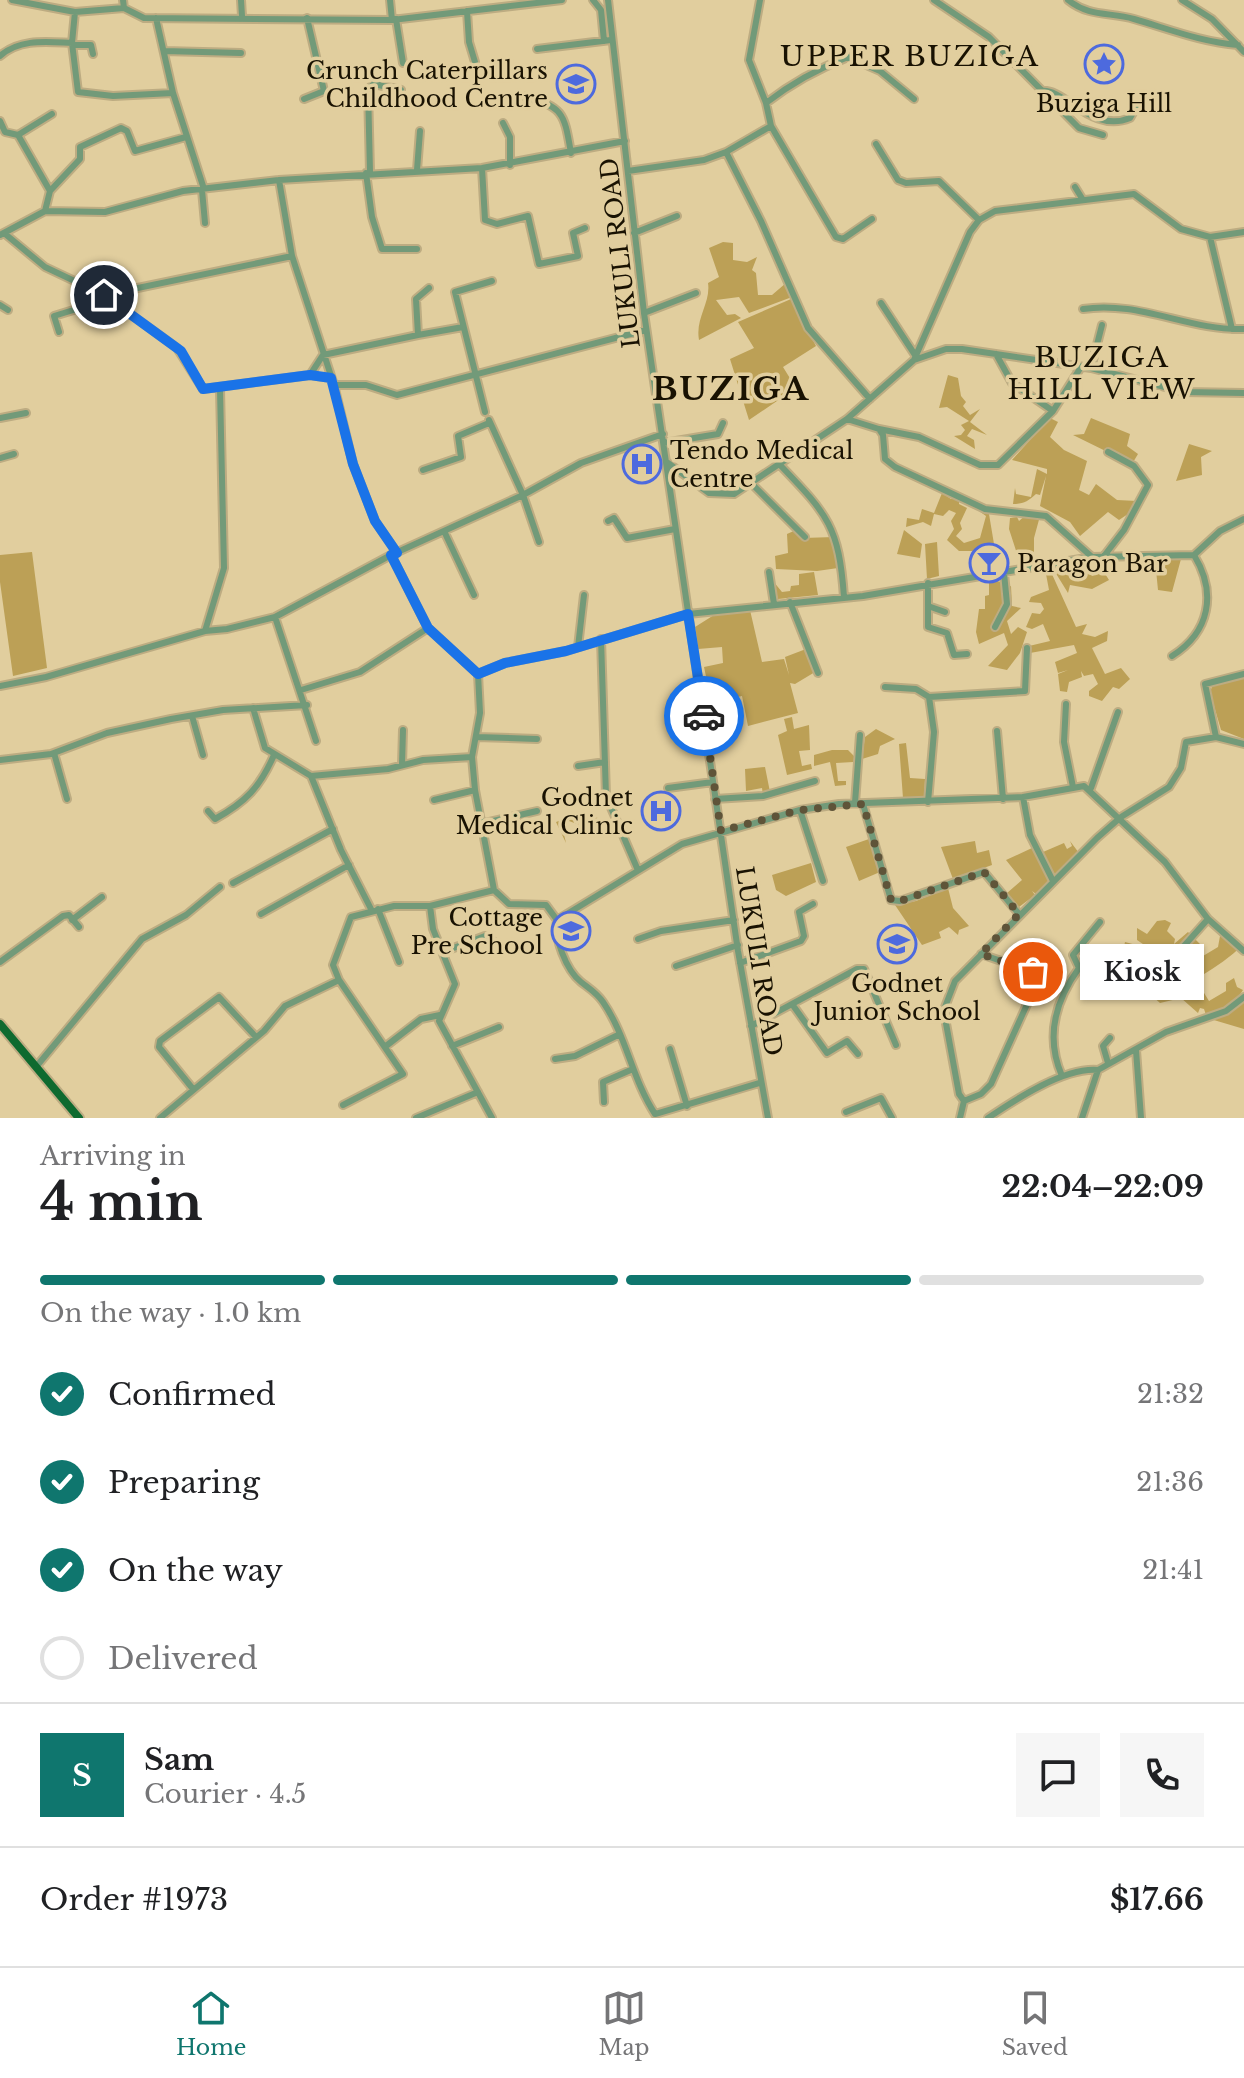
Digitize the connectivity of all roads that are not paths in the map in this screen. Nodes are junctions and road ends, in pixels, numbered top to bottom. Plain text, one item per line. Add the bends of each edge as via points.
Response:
1 (12, 0) edge
2 (241, 0) edge
3 (390, 0) edge
4 (562, 0) edge
5 (593, 0) edge
6 (608, 0) edge
7 (760, 0) edge
8 (934, 0) edge
9 (1068, 0) edge
10 (1182, 0) edge
11 (124, 4) edge
12 (467, 11) junction
13 (75, 12) junction
14 (242, 16) junction
15 (156, 18) junction
16 (307, 18) junction
17 (394, 20) junction
18 (608, 40) junction
19 (72, 44) junction
20 (1238, 45) junction
21 (537, 49) dead end
22 (164, 51) junction
23 (1244, 52) edge
24 (241, 53) dead end
25 (93, 54) dead end
26 (0, 56) edge
27 (475, 62) dead end
28 (403, 63) dead end
29 (401, 90) dead end
30 (1042, 91) junction
31 (173, 93) junction
32 (523, 96) dead end
33 (304, 99) dead end
34 (914, 99) dead end
35 (766, 103) junction
36 (1138, 104) dead end
37 (52, 114) dead end
38 (0, 121) edge
39 (503, 123) dead end
40 (771, 126) junction
41 (420, 131) dead end
42 (18, 135) junction
43 (1103, 135) dead end
44 (186, 137) junction
45 (625, 141) junction
46 (876, 144) dead end
47 (726, 152) junction
48 (571, 153) junction
49 (510, 165) junction
50 (482, 168) junction
51 (417, 170) junction
52 (628, 171) junction
53 (368, 172) junction
54 (279, 180) junction
55 (1075, 187) dead end
56 (203, 190) junction
57 (50, 191) junction
58 (1083, 200) junction
59 (45, 211) junction
60 (677, 216) dead end
61 (872, 219) dead end
62 (979, 220) junction
63 (205, 223) dead end
64 (585, 228) dead end
65 (1244, 232) edge
66 (634, 233) junction
67 (2, 234) edge
68 (1210, 237) junction
69 (417, 249) dead end
70 (292, 256) junction
71 (492, 281) dead end
72 (429, 288) dead end
73 (696, 293) dead end
74 (107, 297) junction
75 (881, 303) dead end
76 (0, 305) edge
77 (1083, 309) dead end
78 (8, 310) dead end
79 (644, 313) junction
80 (1102, 325) dead end
81 (463, 327) junction
82 (1232, 329) junction
83 (1244, 329) edge
84 (646, 330) junction
85 (59, 332) dead end
86 (418, 335) junction
87 (996, 354) junction
88 (323, 355) junction
89 (914, 358) junction
90 (1081, 367) junction
91 (1091, 368) junction
92 (475, 374) junction
93 (310, 375) junction
94 (332, 381) junction
95 (220, 389) junction
96 (1244, 393) edge
97 (870, 399) junction
98 (1053, 411) junction
99 (485, 412) dead end
100 (26, 413) dead end
101 (0, 418) edge
102 (847, 419) junction
103 (723, 423) dead end
104 (879, 429) junction
105 (663, 434) junction
106 (664, 443) junction
107 (1108, 452) dead end
108 (14, 454) dead end
109 (0, 458) edge
110 (668, 463) junction
111 (781, 466) junction
112 (423, 470) dead end
113 (752, 484) junction
114 (523, 495) junction
115 (1244, 519) edge
116 (608, 521) dead end
117 (675, 529) junction
118 (444, 531) junction
119 (805, 537) dead end
120 (539, 542) dead end
121 (394, 554) junction
122 (1194, 555) junction
123 (1104, 556) junction
124 (1092, 557) junction
125 (769, 572) dead end
126 (1004, 573) junction
127 (928, 583) junction
128 (474, 595) dead end
129 (584, 595) dead end
130 (844, 597) junction
131 (790, 602) junction
132 (774, 604) junction
133 (928, 606) junction
134 (945, 612) dead end
135 (688, 614) junction
136 (275, 617) junction
137 (995, 627) dead end
138 (428, 628) junction
139 (205, 631) junction
140 (601, 639) junction
141 (578, 647) junction
142 (1027, 648) dead end
143 (967, 654) dead end
144 (1172, 656) dead end
145 (818, 673) dead end
146 (478, 674) junction
147 (1244, 674) edge
148 (0, 686) edge
149 (885, 687) dead end
150 (301, 690) junction
151 (929, 697) junction
152 (1066, 704) dead end
153 (307, 705) junction
154 (253, 708) junction
155 (1118, 712) dead end
156 (192, 716) junction
157 (403, 730) dead end
158 (997, 731) dead end
159 (860, 735) dead end
160 (476, 737) junction
161 (1216, 737) junction
162 (537, 739) dead end
163 (316, 741) dead end
164 (1244, 744) edge
165 (54, 753) junction
166 (203, 755) dead end
167 (274, 755) junction
168 (472, 757) junction
169 (0, 760) edge
170 (605, 762) junction
171 (402, 765) junction
172 (578, 766) dead end
173 (311, 776) junction
174 (815, 781) dead end
175 (713, 782) junction
176 (1073, 787) junction
177 (668, 788) dead end
178 (1091, 788) junction
179 (475, 790) junction
180 (1023, 797) junction
181 (67, 799) dead end
182 (715, 799) junction
183 (1003, 799) junction
184 (434, 800) dead end
185 (928, 802) junction
186 (859, 804) junction
187 (800, 810) junction
188 (208, 811) dead end
189 (537, 811) dead end
190 (1121, 817) junction
191 (480, 824) junction
192 (333, 829) junction
193 (721, 831) junction
194 (349, 865) junction
195 (637, 868) junction
196 (823, 881) dead end
197 (1053, 881) junction
198 (233, 883) dead end
199 (220, 887) dead end
200 (494, 890) junction
201 (102, 897) dead end
202 (813, 904) dead end
203 (430, 906) junction
204 (375, 910) junction
205 (261, 914) dead end
206 (1019, 914) junction
207 (1208, 919) junction
208 (72, 920) junction
209 (557, 920) junction
210 (734, 920) junction
211 (1100, 922) dead end
212 (79, 927) dead end
213 (638, 939) dead end
214 (738, 945) junction
215 (505, 949) dead end
216 (1244, 951) edge
217 (443, 952) junction
218 (981, 954) junction
219 (1165, 960) dead end
220 (0, 962) edge
221 (399, 962) dead end
222 (740, 963) junction
223 (676, 966) dead end
224 (1033, 972) dead end
225 (339, 980) junction
226 (1244, 997) edge
227 (1029, 1000) dead end
228 (792, 1004) junction
229 (1241, 1004) edge
230 (440, 1015) junction
231 (0, 1024) edge
232 (751, 1026) junction
233 (499, 1027) dead end
234 (620, 1034) junction
235 (256, 1037) junction
236 (1110, 1038) dead end
237 (1093, 1041) dead end
238 (896, 1045) dead end
239 (386, 1046) junction
240 (452, 1046) junction
241 (1103, 1046) junction
242 (670, 1049) dead end
243 (1136, 1050) junction
244 (858, 1054) dead end
245 (555, 1059) dead end
246 (1108, 1063) junction
247 (36, 1067) junction
248 (633, 1069) junction
249 (1098, 1070) junction
250 (1062, 1076) junction
251 (759, 1083) junction
252 (193, 1089) junction
253 (478, 1092) junction
254 (964, 1101) junction
255 (604, 1102) dead end
256 (343, 1105) dead end
257 (687, 1106) junction
258 (435, 1110) junction
259 (676, 1110) junction
260 (846, 1112) dead end
261 (652, 1116) edge
262 (79, 1118) edge
263 (160, 1118) edge
264 (416, 1118) edge
265 (438, 1118) edge
266 (492, 1118) edge
267 (676, 1118) edge
268 (768, 1118) edge
269 (892, 1118) edge
270 (960, 1118) edge
271 (988, 1118) edge
272 (1082, 1118) edge
273 (1141, 1118) edge

1 - 13 street
2 - 14 street
3 - 17 street
4 - 12 street
5 - 18 street
6 - 18 street, LUKULI ROAD
7 - 35 street via 749,60
8 - 30 street via 989,37
9 - 20 street via 1083,11
10 - 20 street
11 - 13 street
11 - 15 street via 144,18
12 - 17 street
12 - 27 street
13 - 19 street
14 - 15 street
14 - 16 street
15 - 22 street
16 - 17 street
16 - 33 street via 324,91
17 - 28 street
18 - 21 street
18 - 45 street, LUKULI ROAD
19 - 25 street via 91,45
19 - 26 street via 32,42
19 - 31 street via 78,92
20 - 23 street
22 - 24 street
22 - 31 street
29 - 53 street via 374,84 368,89
30 - 36 street via 1052,92 1081,113 1111,120 1130,118
30 - 43 street via 1083,131
31 - 44 street
32 - 48 street via 559,110
34 - 35 street via 880,71 851,57 810,71
35 - 40 street
37 - 42 street
38 - 42 street via 5,132
39 - 49 street via 510,137
40 - 47 street
40 - 61 street via 836,237 843,239
41 - 51 street
42 - 57 street
44 - 56 street
44 - 57 street via 135,151 125,129 106,134 80,147 77,163
45 - 48 street
45 - 52 street, LUKULI ROAD
46 - 62 street via 898,180 939,181
47 - 52 street
47 - 97 street via 808,328
48 - 49 street
49 - 50 street
50 - 51 street
50 - 64 street via 485,220 497,224 528,216 539,264 578,256 573,234
51 - 53 street
52 - 66 street, LUKULI ROAD
53 - 54 street
53 - 69 street via 372,217 383,250
54 - 56 street
54 - 70 street
55 - 58 street
56 - 59 street via 105,212
56 - 63 street
57 - 59 street
58 - 62 street via 1010,208
58 - 68 street via 1139,195 1175,226
59 - 67 street
60 - 66 street
62 - 89 street via 948,275
65 - 68 street
66 - 79 street, LUKULI ROAD
67 - 74 street via 54,273
68 - 82 street
70 - 74 street
70 - 88 street
71 - 81 street via 456,290
72 - 86 street via 416,299
73 - 79 street
74 - 85 street via 54,316
74 - 95 street via 181,351 203,389
75 - 89 street
76 - 78 street
77 - 82 street via 1117,305
79 - 84 street, LUKULI ROAD
80 - 91 street
81 - 86 street
81 - 92 street
82 - 83 street
84 - 92 street
84 - 105 street, LUKULI ROAD
86 - 88 street
87 - 89 street via 946,349
87 - 90 street
87 - 98 street via 1012,383
88 - 93 street
88 - 94 street
89 - 97 street
90 - 91 street
90 - 98 street
91 - 96 street via 1184,392
92 - 94 street via 397,395
92 - 99 street
93 - 94 street
93 - 95 street
94 - 121 street via 353,464
95 - 139 street via 224,568
97 - 102 street
98 - 104 street via 993,467 919,437
100 - 101 street
102 - 104 street
102 - 111 street
103 - 106 street via 718,434
104 - 124 street via 885,459 895,467 985,509 1046,516
105 - 106 street, LUKULI ROAD
105 - 114 street via 581,463
106 - 110 street, LUKULI ROAD
107 - 123 street via 1134,466 1148,485
108 - 109 street
110 - 113 street via 716,495 734,494
110 - 117 street, LUKULI ROAD
111 - 113 street
111 - 130 street via 833,528
112 - 114 street via 461,457 458,436 489,422
113 - 119 street
114 - 118 street
114 - 120 street
115 - 122 street via 1220,531
116 - 117 street via 614,518 627,538
117 - 135 street, LUKULI ROAD
118 - 121 street
118 - 128 street
121 - 136 street
121 - 138 street
122 - 123 street
122 - 144 street via 1206,587 1203,625 1196,638
123 - 124 street
124 - 126 street
125 - 132 street
126 - 127 street
126 - 137 street via 1007,604
127 - 130 street
127 - 133 street
129 - 141 street
130 - 131 street
131 - 132 street
131 - 145 street
132 - 135 street
133 - 134 street
133 - 143 street via 928,627 947,633 954,655
135 - 140 street
135 - 175 street, LUKULI ROAD
136 - 139 street
136 - 150 street
138 - 146 street
138 - 150 street via 360,672
139 - 148 street
140 - 141 street
140 - 170 street
141 - 146 street
142 - 151 street via 1025,691
146 - 160 street
147 - 161 street via 1205,684
149 - 151 street via 916,689
150 - 153 street
151 - 185 street via 934,732
152 - 176 street via 1064,742
153 - 154 street
153 - 163 street
154 - 156 street
154 - 167 street via 265,748
155 - 178 street
156 - 165 street via 107,733
156 - 166 street
157 - 171 street
158 - 183 street
159 - 186 street
160 - 162 street
160 - 168 street
161 - 164 street
161 - 190 street via 1186,742 1181,768 1169,787
165 - 169 street
165 - 181 street
167 - 173 street
167 - 188 street via 246,800 215,819
168 - 171 street
168 - 179 street
170 - 172 street
170 - 195 street via 609,809
171 - 173 street
173 - 192 street
174 - 182 street via 763,796
175 - 177 street
175 - 182 street, LUKULI ROAD
176 - 178 street
176 - 180 street
178 - 190 street
179 - 184 street
179 - 191 street
180 - 183 street
180 - 197 street via 1034,845
182 - 193 street, LUKULI ROAD
183 - 185 street
185 - 186 street
186 - 187 street
186 - 206 street via 891,900 984,872
187 - 193 street
187 - 196 street
189 - 191 street
190 - 197 street
190 - 207 street via 1165,862
191 - 200 street
192 - 194 street
192 - 198 street
193 - 195 street
193 - 210 street, LUKULI ROAD
194 - 204 street
194 - 205 street
195 - 209 street
197 - 206 street
199 - 247 street via 186,915 142,939
200 - 203 street
200 - 209 street via 509,904 546,905
201 - 208 street
202 - 222 street via 799,912 801,941
203 - 204 street
203 - 217 street
204 - 221 street
204 - 225 street via 349,918 333,965
206 - 218 street
207 - 216 street
207 - 219 street
208 - 212 street
208 - 220 street via 63,916
209 - 234 street via 558,938 575,975 603,1001
210 - 213 street
210 - 214 street, LUKULI ROAD
211 - 250 street via 1073,955 1079,968 1054,1022 1052,1039
214 - 222 street, LUKULI ROAD
214 - 223 street
215 - 217 street via 487,936
217 - 230 street via 455,987
218 - 224 street
218 - 254 street via 955,981 945,1007
222 - 232 street, LUKULI ROAD
225 - 235 street via 285,1006
225 - 239 street
226 - 229 street
227 - 254 street via 991,1084
228 - 232 street
228 - 238 street via 864,969
228 - 244 street via 827,1053 847,1041
229 - 243 street via 1155,1037
230 - 239 street via 417,1021
230 - 240 street
231 - 247 main road
232 - 251 street, LUKULI ROAD
233 - 240 street
234 - 245 street via 575,1056
234 - 248 street
235 - 252 street
235 - 252 street via 219,997 160,1041 159,1047
236 - 241 street
237 - 241 street
239 - 256 street via 402,1076
240 - 253 street
241 - 246 street
242 - 257 street
243 - 246 street
243 - 273 street
246 - 249 street
247 - 262 main road
248 - 255 street via 603,1082
248 - 261 street
249 - 250 street
249 - 272 street
250 - 271 street
251 - 257 street
251 - 268 street, LUKULI ROAD
252 - 263 street
253 - 258 street
253 - 266 street
254 - 270 street
257 - 259 street
258 - 264 street
258 - 265 street
259 - 261 street
259 - 267 street
260 - 269 street via 881,1098

